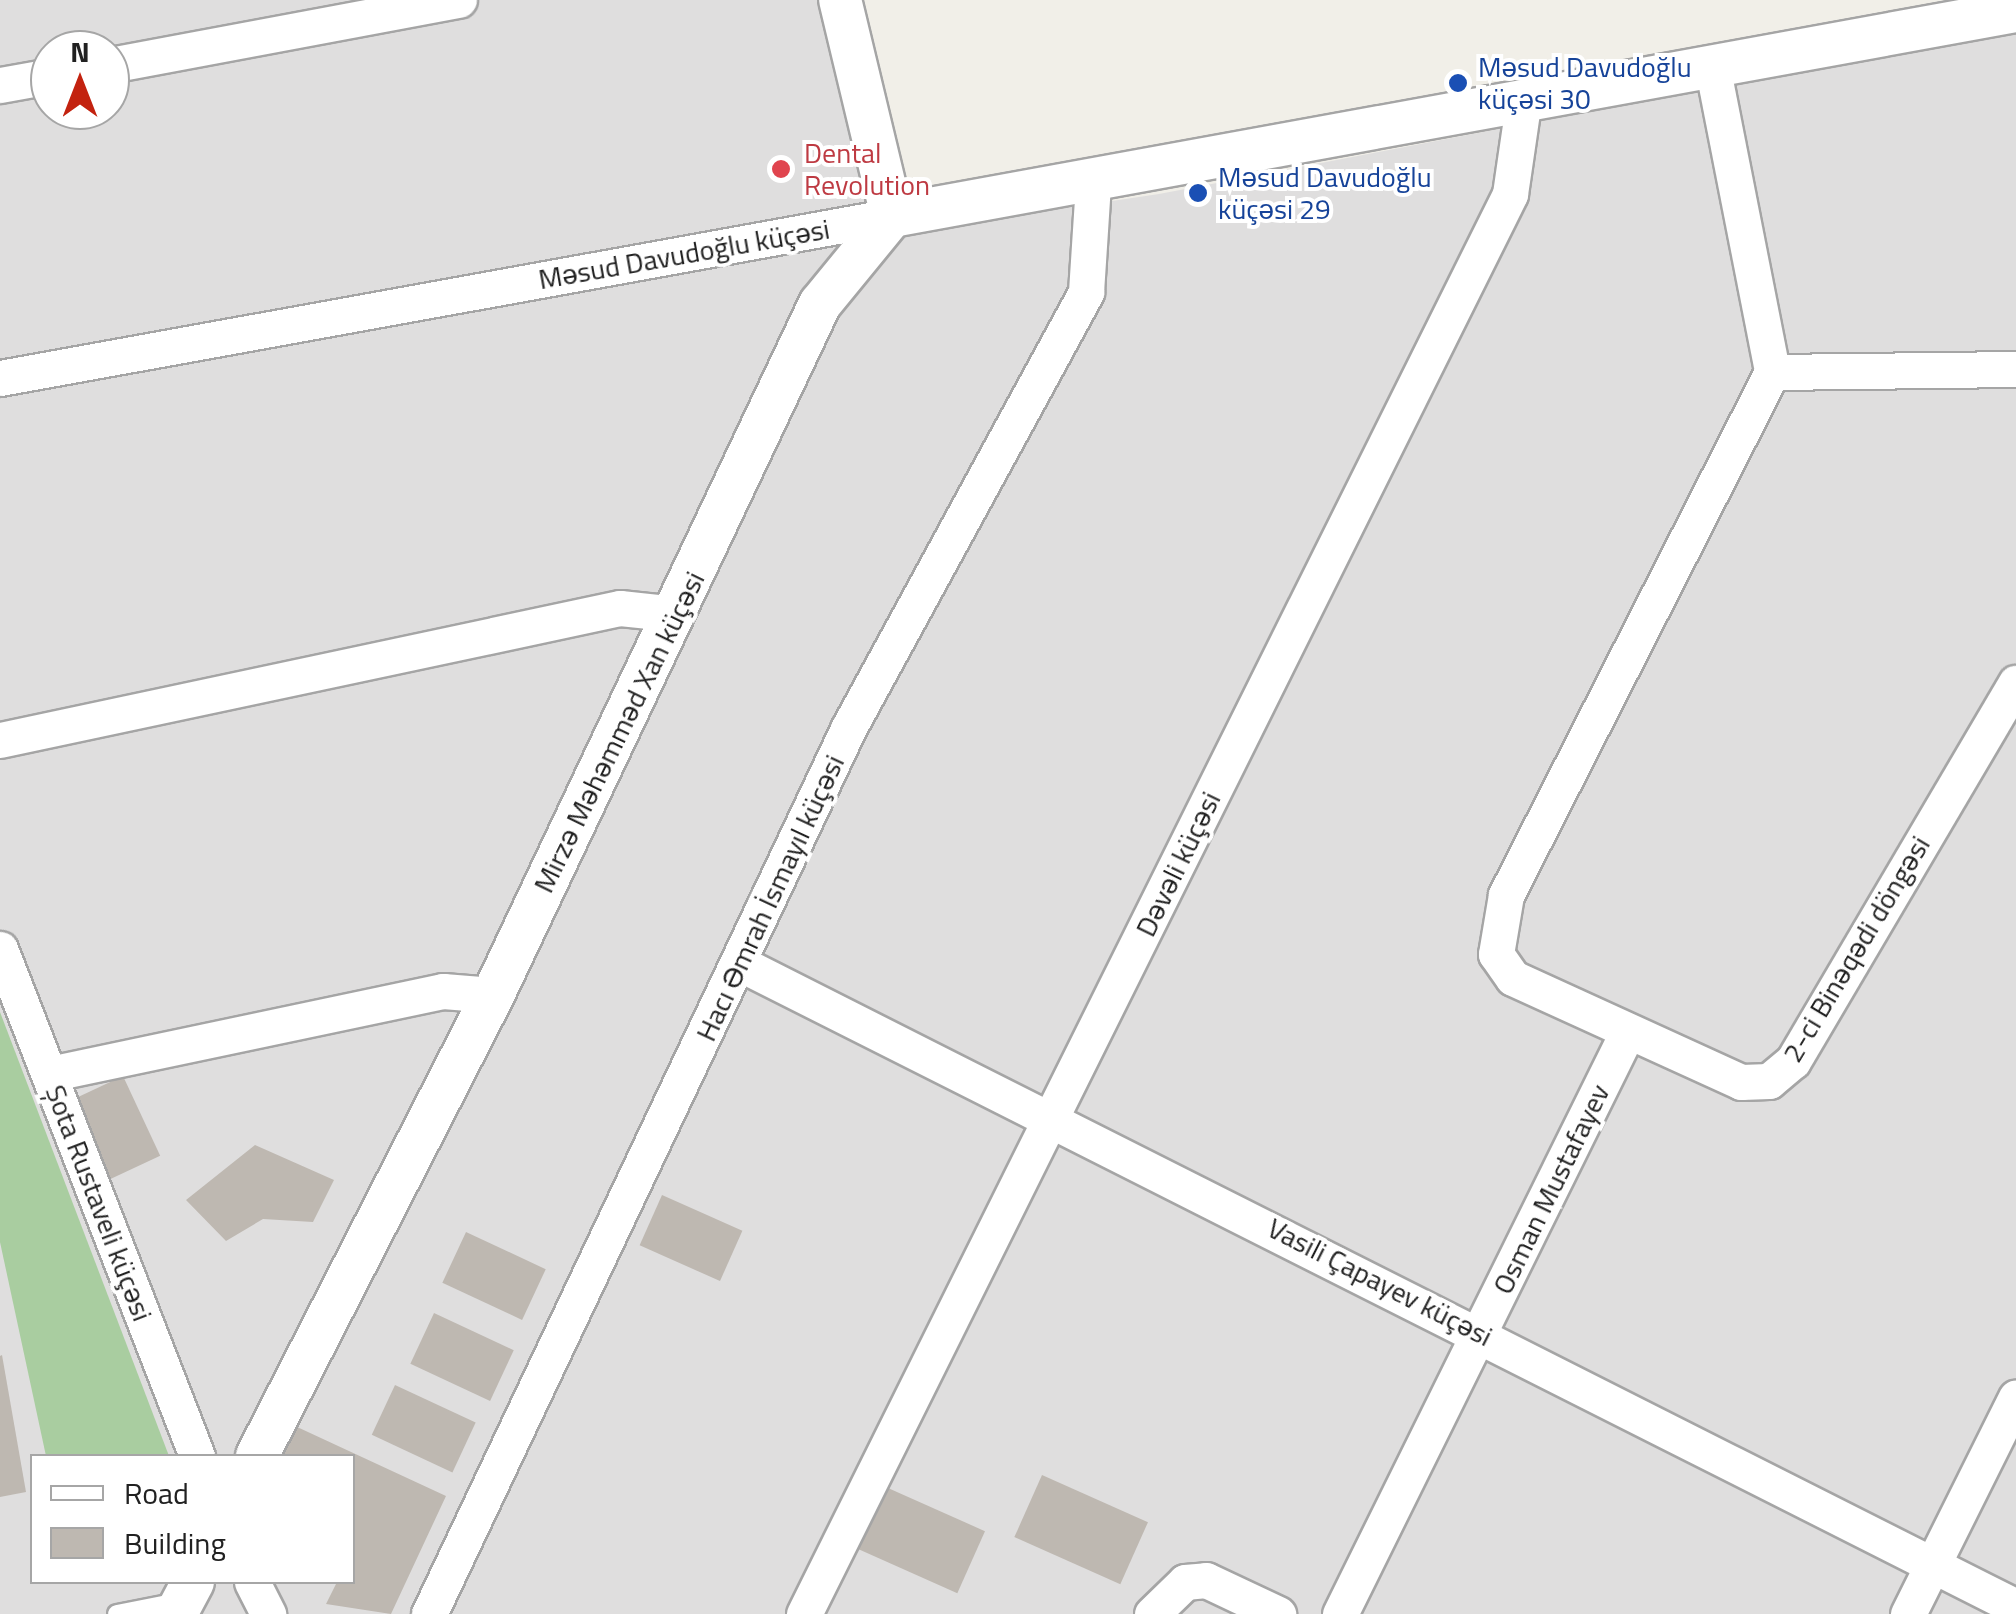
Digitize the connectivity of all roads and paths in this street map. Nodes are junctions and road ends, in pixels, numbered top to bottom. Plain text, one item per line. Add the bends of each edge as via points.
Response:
1 (459, 0) edge
2 (840, 0) edge
3 (2016, 11) edge
4 (130, 61) edge
5 (1713, 70) junction
6 (30, 80) edge
7 (0, 85) edge
8 (1522, 105) junction
9 (1093, 183) junction
10 (892, 216) junction
11 (2016, 369) edge
12 (1772, 372) junction
13 (0, 378) edge
14 (676, 614) junction
15 (2016, 682) edge
16 (0, 740) edge
17 (0, 949) edge
18 (741, 964) junction
19 (493, 995) junction
20 (1628, 1031) junction
21 (49, 1074) junction
22 (1053, 1117) junction
23 (1481, 1333) junction
24 (2016, 1397) edge
25 (196, 1454) edge
26 (258, 1454) edge
27 (1934, 1562) junction
28 (253, 1584) edge
29 (184, 1599) edge
30 (2016, 1607) edge
31 (1154, 1608) edge
32 (117, 1614) edge
33 (268, 1614) edge
34 (428, 1614) edge
35 (804, 1614) edge
36 (1278, 1614) edge
37 (1340, 1614) edge
38 (1908, 1614) edge

1 - 4 street
2 - 10 street
3 - 5 street, Məsud Davudoğlu küçəsi
5 - 8 street, Məsud Davudoğlu küçəsi
5 - 12 street
6 - 7 street
8 - 9 street, Məsud Davudoğlu küçəsi
8 - 22 street, Dəvəli küçəsi via 1510,194
9 - 10 street, Məsud Davudoğlu küçəsi
9 - 18 street, Hacı Əmrah İsmayıl küçəsi via 1086,292 848,730
10 - 13 street, Məsud Davudoğlu küçəsi
10 - 14 street, Mirzə Məhəmməd Xan küçəsi via 820,304
11 - 12 street
12 - 20 street, 2-ci Binəqədi döngəsi via 1506,895 1495,941 1513,978
14 - 16 street via 620,608
14 - 19 street, Mirzə Məhəmməd Xan küçəsi
15 - 20 street, 2-ci Binəqədi döngəsi via 1793,1061 1769,1081 1741,1082
17 - 21 street, Şota Rustaveli küçəsi
18 - 22 street, Vasili Çapayev küçəsi
18 - 34 street, Hacı Əmrah İsmayıl küçəsi
19 - 21 street via 443,991
19 - 26 street, Mirzə Məhəmməd Xan küçəsi
20 - 23 street, Osman Mustafayev
21 - 25 street, Şota Rustaveli küçəsi
22 - 23 street, Vasili Çapayev küçəsi
22 - 35 street, Dəvəli küçəsi
23 - 27 street, Vasili Çapayev küçəsi
23 - 37 street, Osman Mustafayev
24 - 27 street
27 - 30 street, Vasili Çapayev küçəsi
27 - 38 street
28 - 33 street
29 - 32 lane
31 - 36 street via 1206,1580

